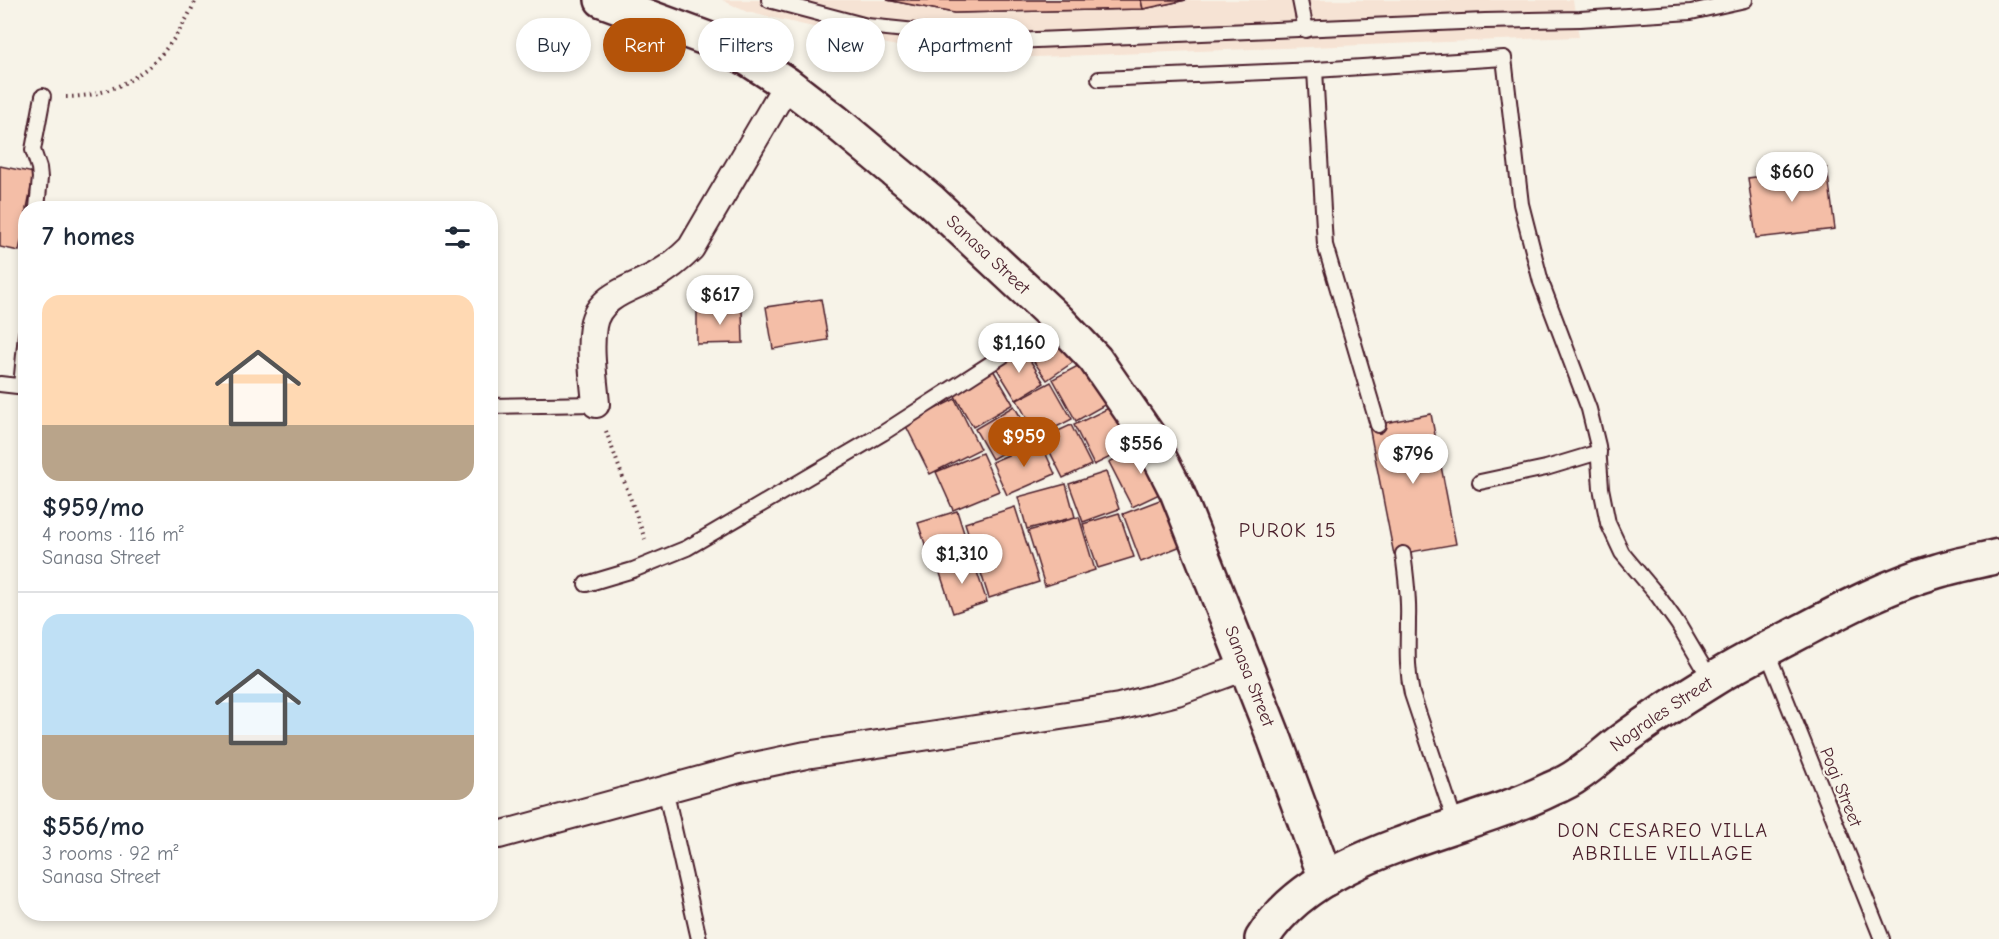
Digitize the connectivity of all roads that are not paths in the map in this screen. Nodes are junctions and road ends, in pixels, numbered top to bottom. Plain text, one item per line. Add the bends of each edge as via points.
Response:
1 (602, 0) edge
2 (769, 0) edge
3 (1300, 0) edge
4 (1744, 0) edge
5 (1306, 30) junction
6 (1315, 70) junction
7 (1099, 79) dead end
8 (787, 84) junction
9 (43, 96) road end
10 (38, 201) edge
11 (1058, 320) junction
12 (0, 384) edge
13 (18, 386) edge
14 (596, 404) joint
15 (498, 406) edge
16 (1378, 425) dead end
17 (1599, 452) junction
18 (1480, 482) dead end
19 (1403, 554) dead end
20 (1999, 556) edge
21 (586, 584) dead end
22 (1766, 649) junction
23 (1245, 667) junction
24 (1711, 680) junction
25 (665, 789) junction
26 (1456, 825) junction
27 (500, 835) dead end
28 (1326, 879) junction
29 (699, 939) edge
30 (1262, 939) edge
31 (1882, 939) edge

1 - 8 street, Sanasa Street via 716,42
2 - 5 lane via 867,26 1013,41
3 - 5 lane
4 - 5 lane via 1691,12
6 - 7 lane
6 - 16 lane via 1325,245
6 - 17 lane via 1504,58 1521,204 1541,282 1589,409
8 - 11 street, Sanasa Street via 931,201
8 - 14 street via 691,248 679,261 619,292 602,308 593,324
9 - 10 lane via 33,150 40,178
11 - 21 lane via 883,433 687,548 654,563
11 - 23 street, Sanasa Street via 1095,358 1149,437 1177,492
12 - 13 lane
14 - 15 lane
17 - 18 lane
17 - 24 lane via 1608,523 1622,554 1672,615
19 - 26 lane via 1408,588 1408,677
20 - 22 street, Nograles Street via 1937,571 1886,590
22 - 24 street, Nograles Street
22 - 31 lane, Pogi Street
23 - 25 street via 1177,692 1119,707 806,755
23 - 28 street, Sanasa Street
24 - 26 street, Nograles Street via 1580,774 1550,790
25 - 27 street
25 - 29 lane
26 - 28 street, Nograles Street via 1360,861
28 - 30 street, Nograles Street via 1290,904

